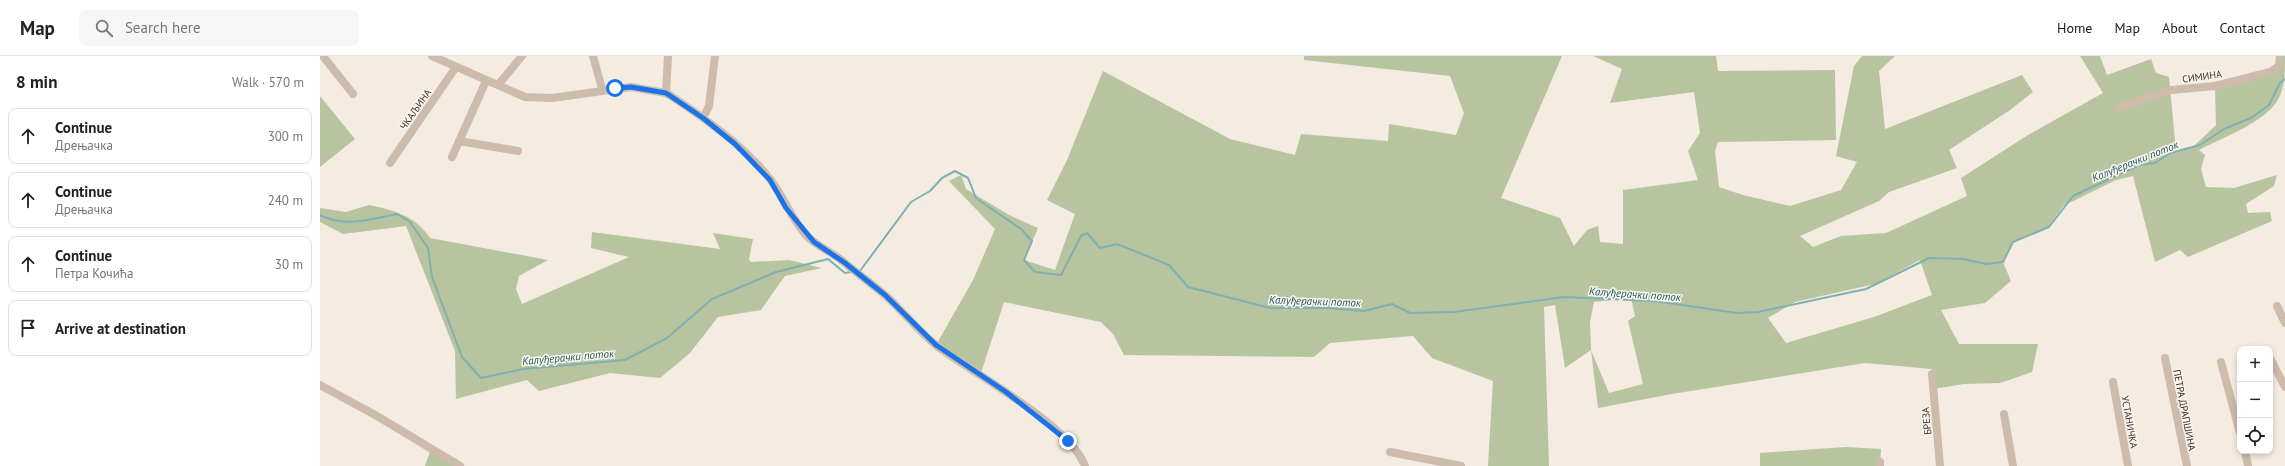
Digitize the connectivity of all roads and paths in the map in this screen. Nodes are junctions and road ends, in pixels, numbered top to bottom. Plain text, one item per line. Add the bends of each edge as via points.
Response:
1 (323, 56) edge
2 (432, 56) edge
3 (522, 56) edge
4 (593, 56) edge
5 (668, 56) edge
6 (716, 56) edge
7 (2280, 56) edge
8 (456, 67) junction
9 (486, 81) junction
10 (498, 85) junction
11 (602, 89) junction
12 (666, 93) junction
13 (353, 94) dead end
14 (2118, 108) dead end
15 (703, 118) junction
16 (459, 141) junction
17 (518, 151) dead end
18 (452, 157) dead end
19 (390, 162) dead end
20 (2277, 306) dead end
21 (2285, 322) edge
22 (2165, 358) dead end
23 (2221, 362) dead end
24 (2273, 364) edge
25 (1932, 374) dead end
26 (2113, 382) dead end
27 (320, 385) edge
28 (2285, 387) edge
29 (2004, 414) dead end
30 (2237, 422) edge
31 (1390, 452) dead end
32 (2246, 454) edge
33 (460, 466) edge
34 (1085, 466) edge
35 (1461, 466) edge
36 (1940, 466) edge
37 (2013, 466) edge
38 (2128, 466) edge
39 (2186, 466) edge
40 (2248, 466) edge

1 - 13 street
2 - 8 street
3 - 10 street
4 - 11 street
5 - 12 street
6 - 15 street via 709,106
7 - 14 street, СИМИНА via 2279,66 2270,72 2215,86 2171,90
8 - 9 street
8 - 19 street, ЧКАЉИНА
9 - 10 street
9 - 16 street
10 - 11 street via 525,97 552,98
11 - 12 street via 631,87
12 - 15 street
15 - 34 street via 735,144 770,180 786,208 807,236 885,295 936,345 1047,423 1077,450
16 - 17 street
16 - 18 street
20 - 21 street
22 - 39 street, ПЕТРА ДРАПШИНА
23 - 30 street
24 - 28 street
25 - 36 street, БРЕЗА
26 - 38 street, УСТАНИЧКА
27 - 33 street via 388,422
29 - 37 street
31 - 35 street
32 - 40 street

